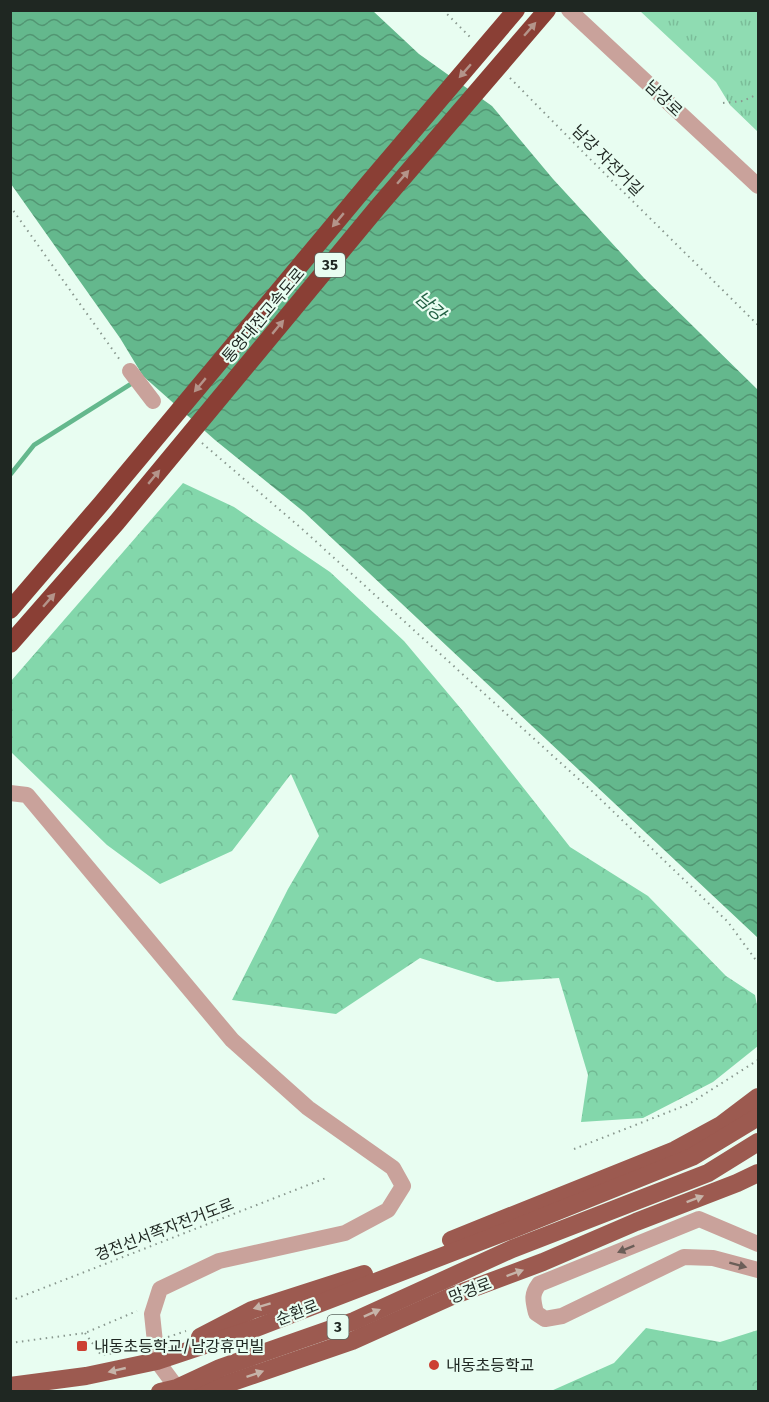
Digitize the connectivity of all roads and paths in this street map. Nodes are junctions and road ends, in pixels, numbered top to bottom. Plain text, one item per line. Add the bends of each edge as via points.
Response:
1 (444, 10) edge
2 (516, 10) edge
3 (547, 10) edge
4 (577, 13) edge
5 (471, 39) dead end
6 (504, 72) dead end
7 (759, 94) edge
8 (723, 103) dead end
9 (759, 186) edge
10 (10, 206) edge
11 (759, 325) edge
12 (130, 371) joint
13 (153, 401) dead end
14 (196, 438) dead end
15 (10, 610) edge
16 (10, 644) edge
17 (10, 792) edge
18 (759, 963) edge
19 (758, 1060) edge
20 (759, 1097) edge
21 (759, 1117) edge
22 (759, 1142) edge
23 (574, 1149) dead end
24 (759, 1173) edge
25 (326, 1178) dead end
26 (759, 1244) edge
27 (759, 1270) edge
28 (10, 1301) edge
29 (156, 1303) junction
30 (85, 1334) junction
31 (10, 1344) edge
32 (100, 1355) dead end
33 (158, 1360) junction
34 (10, 1386) edge
35 (172, 1390) edge

1 - 5 path
2 -> 15 highway, 통영대전고속도로 / 35
16 -> 3 highway, 통영대전고속도로 / 35
4 - 9 street, 남강로
6 - 11 path, 남강 자전거길
7 - 8 path
10 - 12 path
12 - 13 street
14 - 18 path via 594,792 728,922
17 - 29 street via 27,795 232,1040 308,1108 393,1168 403,1186 388,1210 345,1233 219,1260 160,1289
19 - 23 path via 689,1104
20 -> 33 main road via 721,1125 675,1150 376,1270 252,1310
21 - 33 main road, 순환로 / 3 via 692,1157 253,1329
35 -> 22 main road, 순환로 / 3 via 220,1368 354,1321 512,1249 708,1173
35 -> 24 main road, 망경로 via 224,1384 352,1341 452,1296 543,1263
25 - 28 path, 경전선서쪽자전거도로
26 -> 27 street via 699,1219 539,1284 533,1300 536,1313 544,1318 562,1316 684,1257 713,1258
29 - 30 path
29 - 33 street via 152,1314
30 - 31 path
30 - 32 path
33 -> 34 main road, 순환로 / 3 via 86,1376
33 - 35 street

